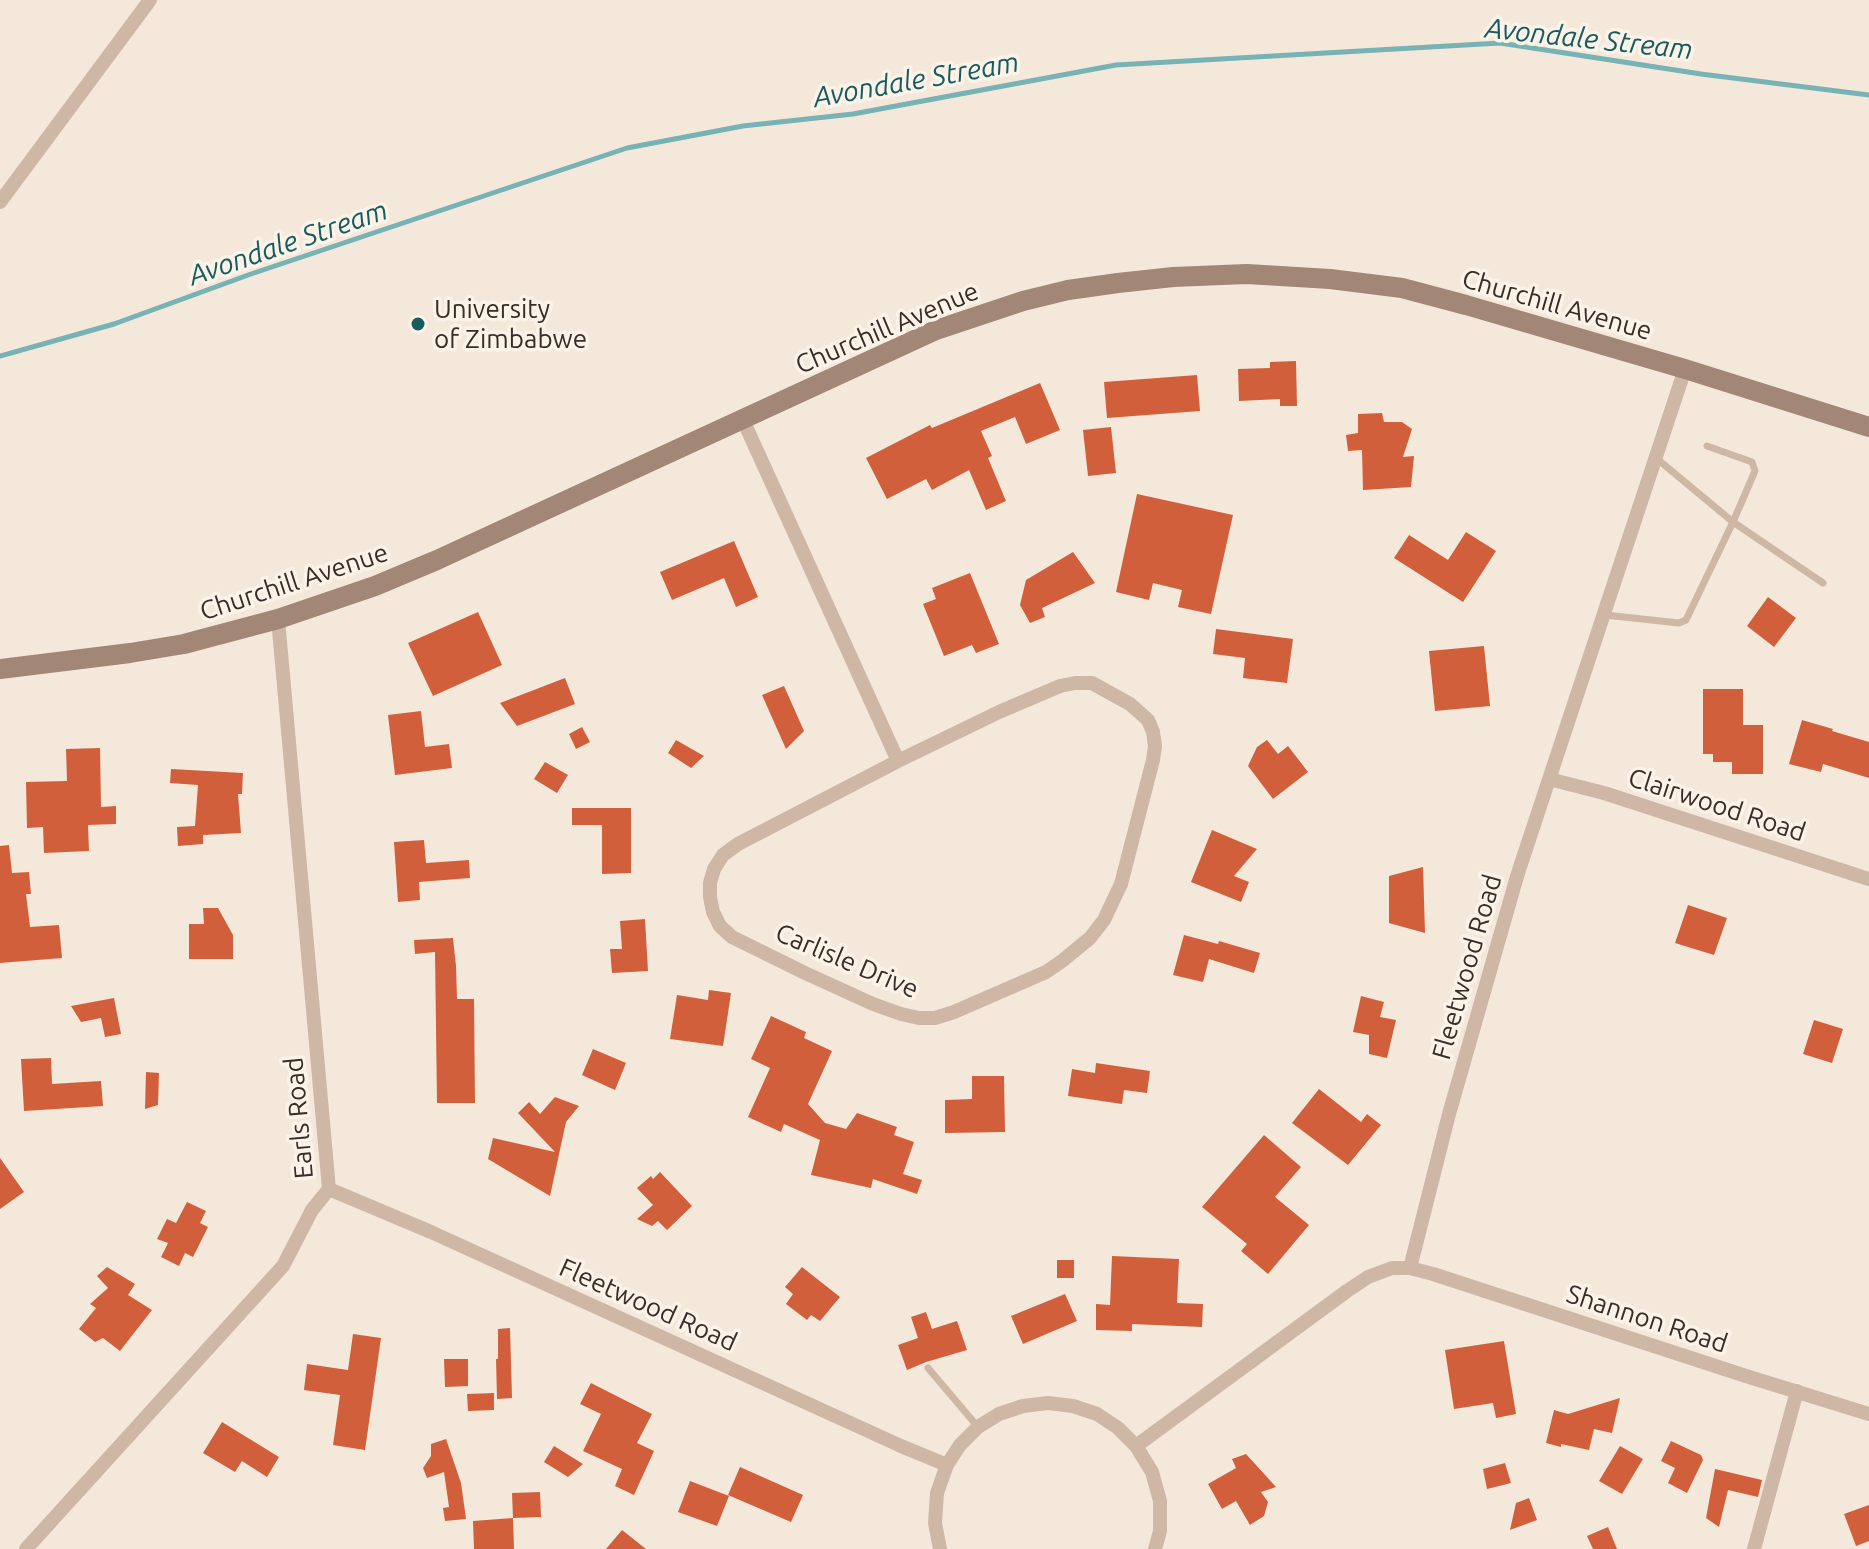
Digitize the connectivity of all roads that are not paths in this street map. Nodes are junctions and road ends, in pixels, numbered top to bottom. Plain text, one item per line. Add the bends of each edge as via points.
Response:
1 (150, 0) edge
2 (0, 202) edge
3 (1685, 369) junction
4 (743, 420) junction
5 (1869, 427) edge
6 (1707, 446) dead end
7 (1656, 458) junction
8 (1733, 522) junction
9 (1823, 583) dead end
10 (1605, 615) junction
11 (278, 619) junction
12 (0, 669) edge
13 (898, 761) junction
14 (1549, 779) junction
15 (1869, 879) edge
16 (329, 1189) junction
17 (1410, 1268) junction
18 (928, 1368) dead end
19 (1797, 1391) junction
20 (1869, 1414) edge
21 (978, 1427) junction
22 (1136, 1446) junction
23 (947, 1465) junction
24 (26, 1549) edge
25 (940, 1549) edge
26 (1155, 1549) edge
27 (1754, 1549) edge

1 - 2 street
3 - 4 main road, Churchill Avenue via 1402,288 1261,275 1173,277 1068,290 978,315
3 - 5 main road, Churchill Avenue
3 - 7 street, Fleetwood Road
4 - 11 main road, Churchill Avenue via 437,560
4 - 13 street
6 - 8 lane via 1752,462 1755,471
7 - 8 lane
7 - 10 street, Fleetwood Road
8 - 9 lane
8 - 10 lane via 1686,620
10 - 14 street, Fleetwood Road
11 - 12 main road, Churchill Avenue via 184,644
11 - 16 street, Earls Road
13 - 13 street, Carlisle Drive via 999,712 1075,683 1092,683 1148,720 1153,760 1121,884 1090,938 1046,972 954,1012 919,1018 805,973 720,926 710,897 714,869 723,855
14 - 15 street, Clairwood Road
14 - 17 street, Fleetwood Road via 1449,1114
16 - 23 street, Fleetwood Road
16 - 24 street, Earls Road via 283,1266
17 - 19 street, Shannon Road
17 - 22 street via 1368,1277
18 - 21 lane
19 - 20 street, Shannon Road
19 - 27 street
21 - 22 street via 1023,1406 1073,1406 1097,1414
21 - 23 street
22 - 26 street via 1152,1472 1160,1501
23 - 25 street via 937,1493

